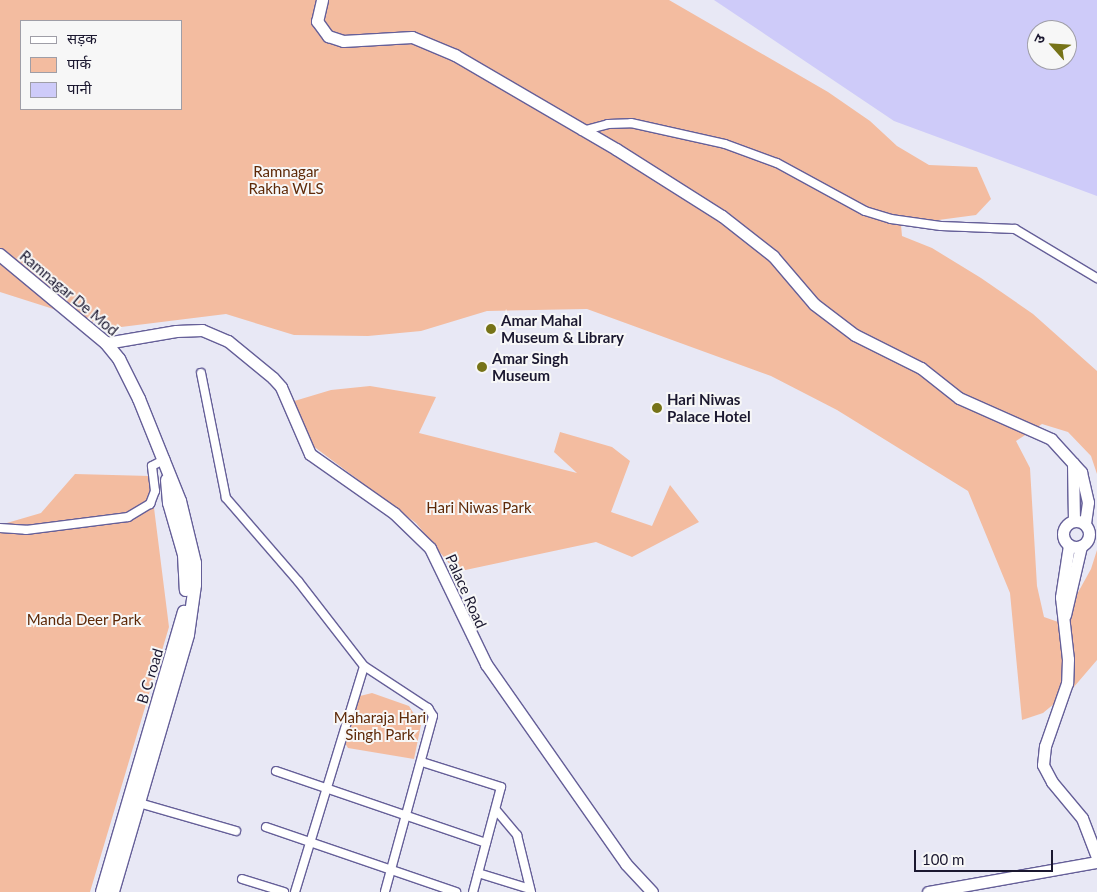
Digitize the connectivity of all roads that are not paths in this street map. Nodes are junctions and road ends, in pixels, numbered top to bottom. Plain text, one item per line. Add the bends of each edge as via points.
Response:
1 (322, 0) edge
2 (582, 131) junction
3 (0, 255) edge
4 (1097, 278) edge
5 (106, 343) junction
6 (201, 373) dead end
7 (165, 462) junction
8 (1073, 463) junction
9 (1074, 520) junction
10 (1085, 523) junction
11 (0, 528) edge
12 (1069, 544) junction
13 (1089, 544) edge
14 (1063, 621) junction
15 (364, 666) junction
16 (422, 762) junction
17 (276, 771) dead end
18 (326, 788) junction
19 (139, 803) junction
20 (496, 810) junction
21 (408, 817) junction
22 (266, 827) dead end
23 (236, 831) dead end
24 (309, 841) junction
25 (486, 843) junction
26 (1097, 857) edge
27 (117, 862) junction
28 (1097, 862) edge
29 (391, 871) junction
30 (478, 873) junction
31 (242, 879) dead end
32 (966, 889) edge
33 (530, 890) edge
34 (102, 892) edge
35 (113, 892) edge
36 (284, 892) edge
37 (295, 892) edge
38 (385, 892) edge
39 (456, 892) edge
40 (473, 892) edge
41 (652, 892) edge
42 (928, 892) edge

1 - 2 main road via 317,12 319,26 333,38 343,41 398,36 428,41
2 - 4 street via 631,123 725,144 777,164 865,211 891,219 941,226 1015,229
2 - 8 main road via 722,216 773,256 814,304 845,328 921,368 959,398 1051,439
3 - 5 main road, Ramnagar De Mod
5 - 7 main road, Ramnagar De Mod via 129,376
5 - 41 main road, Palace Road via 202,330 228,342 273,378 281,387 310,454 394,513 430,548 486,664 626,864
6 - 15 street via 226,498 298,581
7 - 11 street via 152,466 155,491 150,504 128,517 36,529
7 - 19 main road via 188,528 195,585 183,655
7 - 27 main road, B C road via 169,503 184,555 186,598 174,654
8 - 9 main road
8 - 10 main road via 1084,480 1088,502
9 - 10 main road
9 - 12 main road via 1068,523 1063,534
10 - 13 main road via 1090,532
12 - 13 main road
12 - 14 main road via 1061,597
13 - 14 main road
14 - 26 main road via 1068,658 1067,683 1045,746 1043,765 1052,782 1082,818
15 - 16 street via 432,712 433,720
15 - 18 street
16 - 20 street via 501,787
16 - 21 street
17 - 18 street
18 - 21 street
18 - 24 street
19 - 23 street
19 - 27 main road
20 - 25 street
20 - 33 street via 516,835
21 - 25 street
21 - 29 street
22 - 24 street
24 - 29 street
24 - 37 street
25 - 30 street
27 - 34 main road, B C road
27 - 35 main road
28 - 32 main road
29 - 38 street
29 - 39 street
30 - 33 street
30 - 40 street
31 - 36 street
32 - 42 main road

